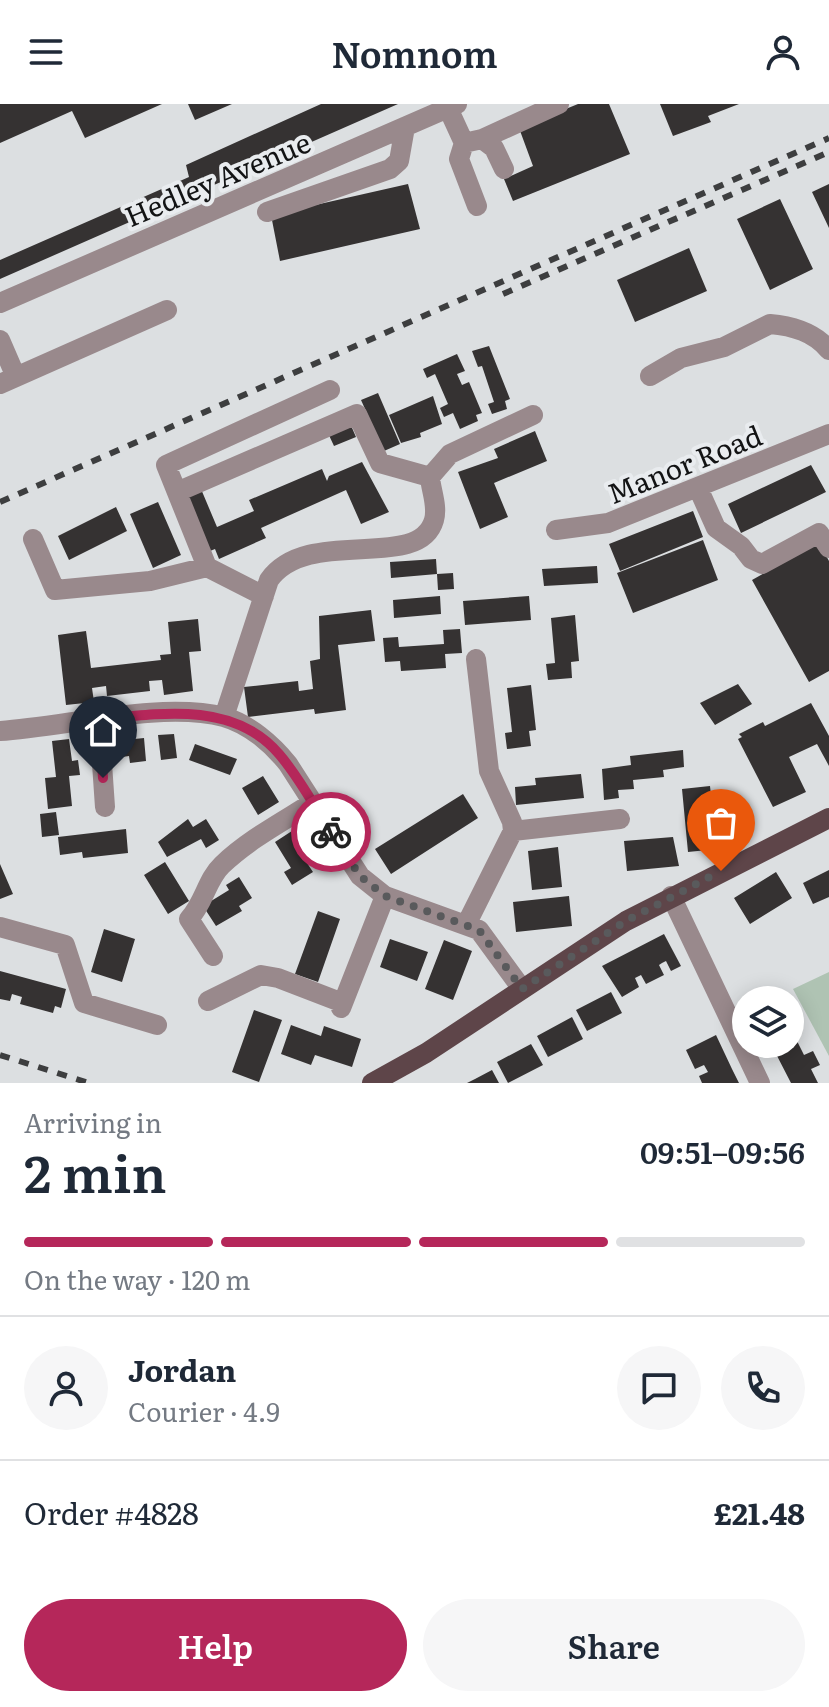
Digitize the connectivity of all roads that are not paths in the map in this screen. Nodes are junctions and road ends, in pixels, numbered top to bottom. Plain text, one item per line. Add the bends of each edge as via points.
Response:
1 (559, 104) edge
2 (453, 106) edge
3 (405, 127) junction
4 (473, 141) junction
5 (504, 169) dead end
6 (477, 206) dead end
7 (267, 212) dead end
8 (0, 303) edge
9 (167, 310) dead end
10 (0, 340) edge
11 (829, 350) edge
12 (650, 376) dead end
13 (8, 381) edge
14 (330, 390) dead end
15 (533, 415) dead end
16 (829, 434) edge
17 (430, 477) junction
18 (699, 490) junction
19 (177, 492) junction
20 (556, 530) dead end
21 (33, 539) dead end
22 (829, 548) edge
23 (207, 567) junction
24 (264, 596) junction
25 (476, 659) dead end
26 (224, 717) junction
27 (99, 720) junction
28 (0, 731) edge
29 (312, 803) junction
30 (105, 807) dead end
31 (829, 818) edge
32 (620, 819) dead end
33 (513, 831) junction
34 (385, 896) junction
35 (671, 896) junction
36 (467, 923) junction
37 (0, 927) edge
38 (213, 956) dead end
39 (522, 989) junction
40 (208, 1001) dead end
41 (157, 1025) dead end
42 (380, 1081) edge
43 (760, 1083) edge

1 - 4 street
2 - 3 street, Hedley Avenue
2 - 4 street
3 - 7 street via 399,161 390,169
3 - 8 street, Hedley Avenue
4 - 5 street via 494,148
4 - 6 street via 459,159
9 - 13 street
10 - 13 street
11 - 12 street via 805,332 770,324 740,341 681,358
14 - 19 street via 166,465
15 - 17 street via 450,454
16 - 18 street, Manor Road
17 - 19 street via 380,463 357,414
17 - 24 street via 435,517 415,544 304,554 277,569
18 - 20 street, Manor Road via 608,523
18 - 22 street via 716,528 762,564 819,533
19 - 23 street
21 - 23 street via 55,590 150,581
23 - 24 street
24 - 26 street
25 - 33 street via 489,771
26 - 27 street
26 - 29 street via 277,751
27 - 28 street
27 - 30 street
29 - 34 street via 360,876
29 - 38 street via 215,873 189,919
31 - 35 main road
32 - 33 street
33 - 36 street
34 - 36 street
34 - 40 street via 342,1005 261,975
35 - 39 main road
35 - 43 street
36 - 39 street via 479,930
37 - 41 street via 65,945 84,1003
39 - 42 main road

